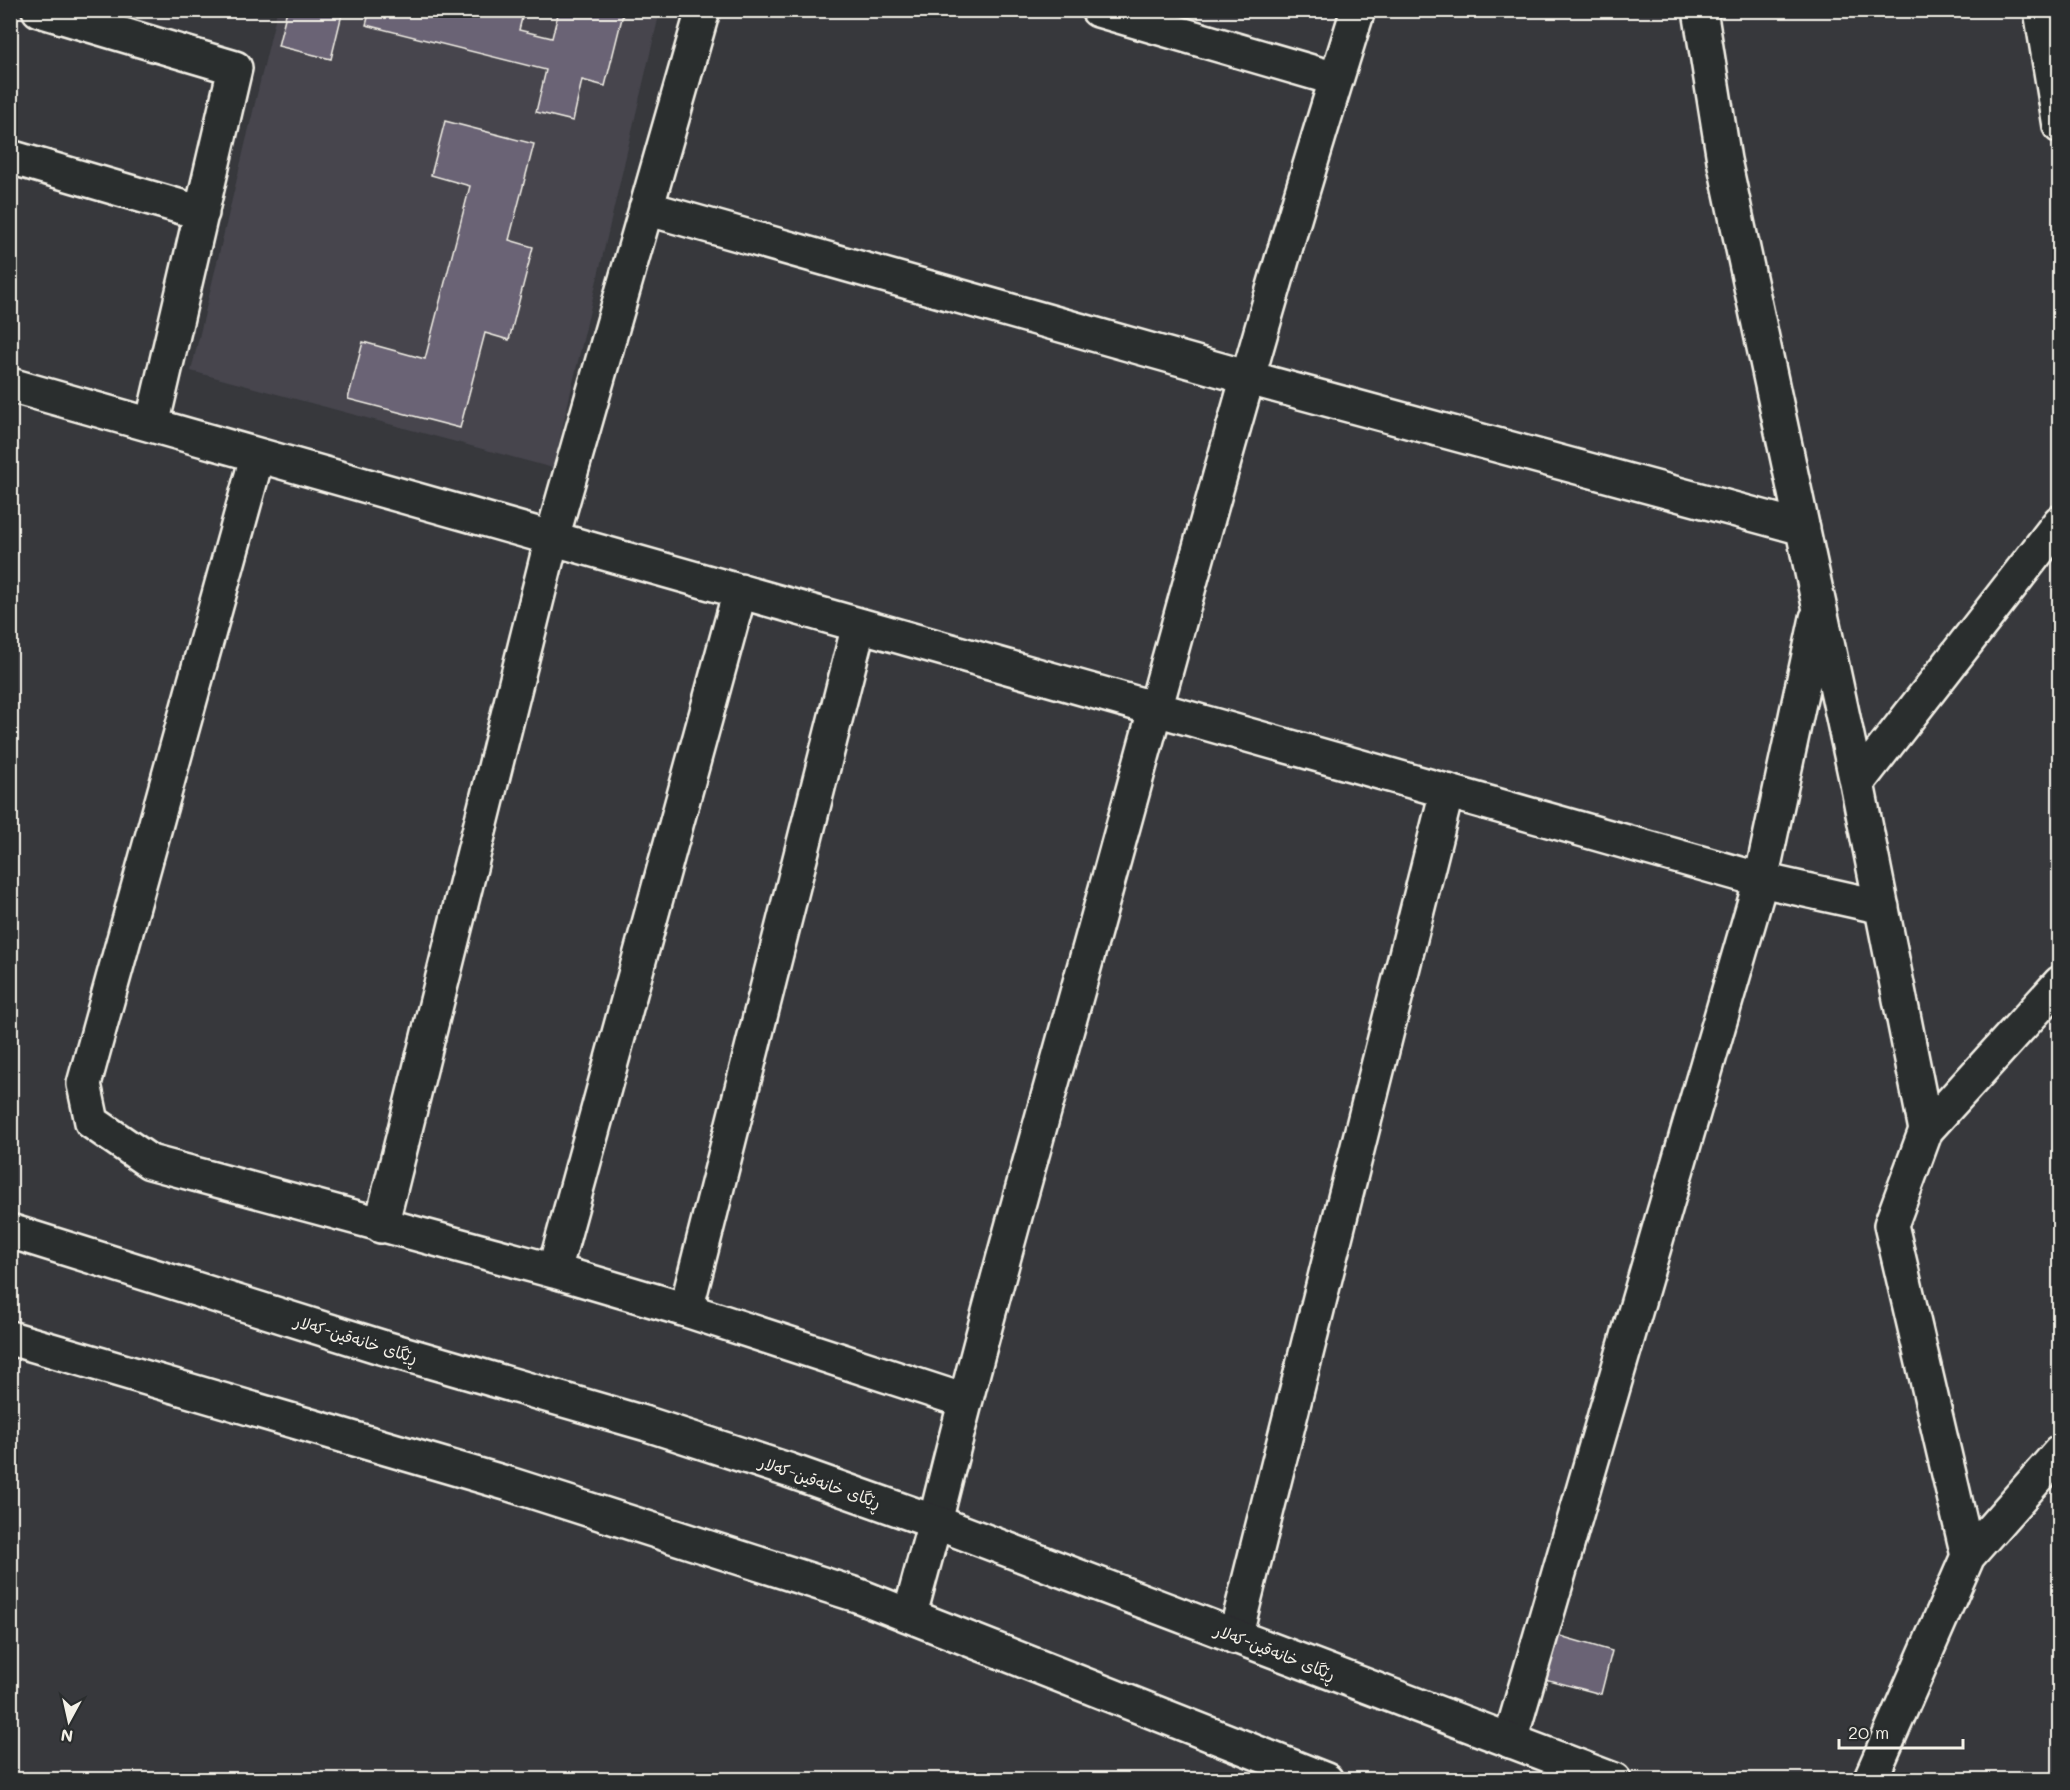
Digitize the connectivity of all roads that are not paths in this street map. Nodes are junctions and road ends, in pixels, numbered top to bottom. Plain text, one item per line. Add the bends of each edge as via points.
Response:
1 (39, 10) edge
2 (703, 10) edge
3 (1098, 10) edge
4 (1358, 10) edge
5 (1700, 10) edge
6 (2041, 10) edge
7 (1336, 79) junction
8 (2060, 126) edge
9 (10, 157) edge
10 (646, 208) junction
11 (202, 213) junction
12 (1249, 378) junction
13 (10, 385) edge
14 (152, 425) junction
15 (257, 457) junction
16 (2060, 522) edge
17 (1803, 528) junction
18 (552, 538) junction
19 (741, 591) junction
20 (1819, 608) junction
21 (859, 625) junction
22 (1155, 708) junction
23 (1857, 783) junction
24 (1448, 792) junction
25 (1761, 880) junction
26 (1882, 907) junction
27 (2060, 983) edge
28 (1926, 1130) junction
29 (381, 1226) junction
30 (10, 1231) edge
31 (554, 1272) junction
32 (686, 1310) junction
33 (10, 1338) edge
34 (965, 1401) junction
35 (2060, 1452) edge
36 (935, 1522) junction
37 (1968, 1556) junction
38 (910, 1614) junction
39 (1235, 1637) junction
40 (1510, 1741) junction
41 (1326, 1779) edge
42 (1614, 1779) edge
43 (1870, 1779) edge

1 - 11 street via 235,68
2 - 10 street
3 - 7 street
4 - 7 street
5 - 17 street via 1724,160
6 - 8 street
7 - 12 street
9 - 11 street
10 - 12 street
10 - 18 street
11 - 14 street
12 - 17 street
12 - 22 street
13 - 14 street
14 - 15 street
15 - 18 street
15 - 29 street via 84,1084 92,1122 150,1162
16 - 23 street
17 - 20 street
18 - 19 street
18 - 29 street
19 - 21 street
19 - 31 street
20 - 23 street
20 - 25 street
21 - 22 street
21 - 32 street
22 - 24 street
22 - 34 street
23 - 26 street
24 - 25 street
24 - 39 street
25 - 26 street
25 - 40 street
26 - 28 street
27 - 28 street
28 - 37 street via 1891,1225
29 - 31 street
30 - 36 street, ڕێگای خانەقین-کەلار via 381,1347 647,1424
31 - 32 street
32 - 34 street
33 - 38 street via 509,1484
34 - 36 street
35 - 37 street
36 - 38 street
36 - 39 street, ڕێگای خانەقین-کەلار
37 - 43 street
38 - 41 street
39 - 40 street, ڕێگای خانەقین-کەلار
40 - 42 street, ڕێگای خانەقین-کەلار

